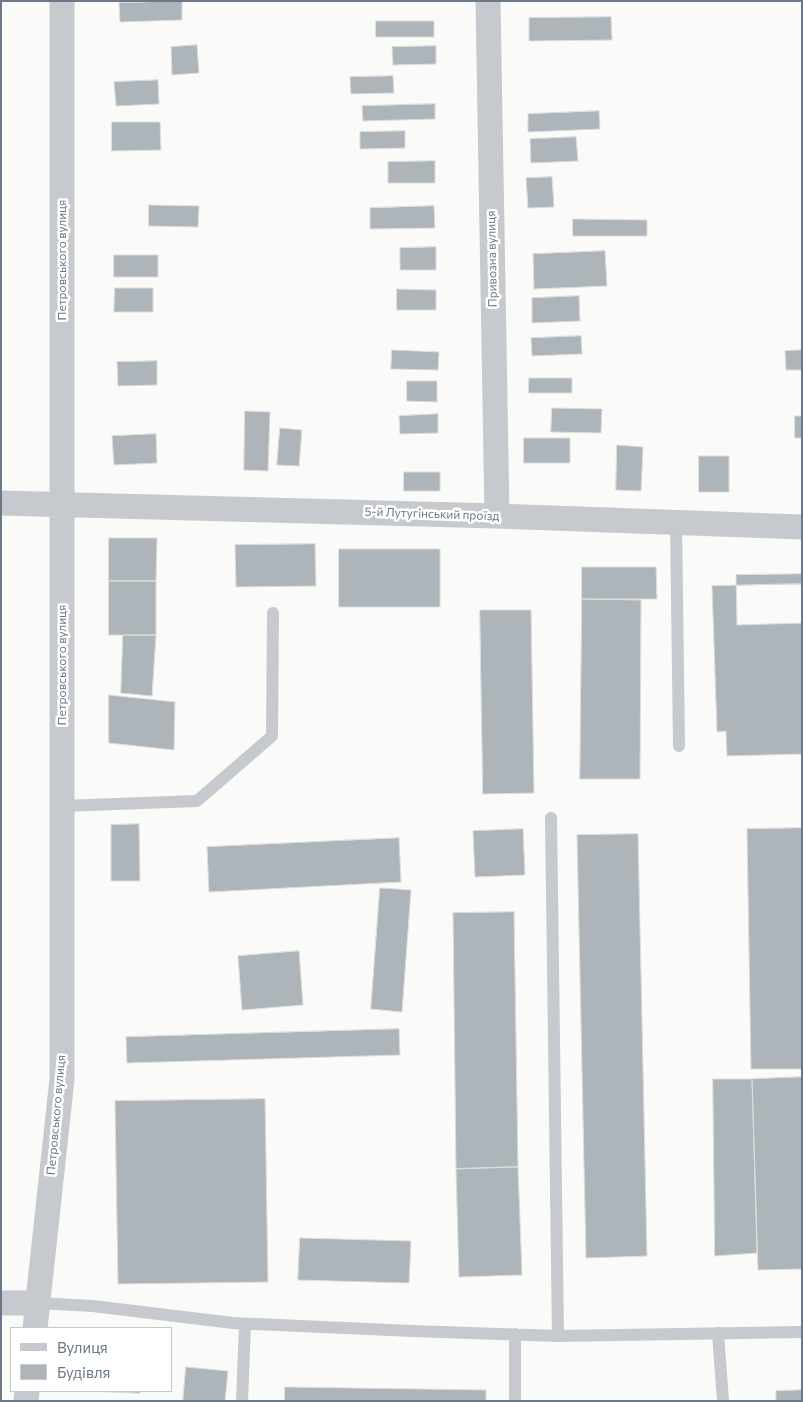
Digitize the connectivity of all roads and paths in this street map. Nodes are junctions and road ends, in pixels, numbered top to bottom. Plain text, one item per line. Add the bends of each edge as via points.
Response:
1 (62, 1) edge
2 (488, 1) edge
3 (1, 503) edge
4 (62, 504) junction
5 (497, 516) junction
6 (676, 522) junction
7 (802, 527) edge
8 (273, 613) dead end
9 (679, 746) dead end
10 (62, 806) junction
11 (551, 818) dead end
12 (1, 1303) edge
13 (38, 1303) junction
14 (245, 1324) junction
15 (35, 1327) edge
16 (802, 1332) edge
17 (718, 1333) junction
18 (515, 1334) junction
19 (558, 1336) junction
20 (242, 1401) edge
21 (515, 1401) edge
22 (723, 1401) edge

1 - 4 street, Петровського вулиця
2 - 5 street, Привозна вулиця
3 - 4 street, 5-й Лутугінський проїзд
4 - 5 street, 5-й Лутугінський проїзд
4 - 10 street, Петровського вулиця
5 - 6 street, 5-й Лутугінський проїзд
6 - 7 street, 5-й Лутугінський проїзд
6 - 9 lane
8 - 10 lane via 272,736 197,801
10 - 13 street, Петровського вулиця via 62,1078
11 - 19 lane
12 - 13 street
13 - 14 lane via 93,1306
13 - 15 street, Петровського вулиця
14 - 18 lane
14 - 20 lane
16 - 17 lane
17 - 19 lane
17 - 22 lane
18 - 19 lane
18 - 21 lane

